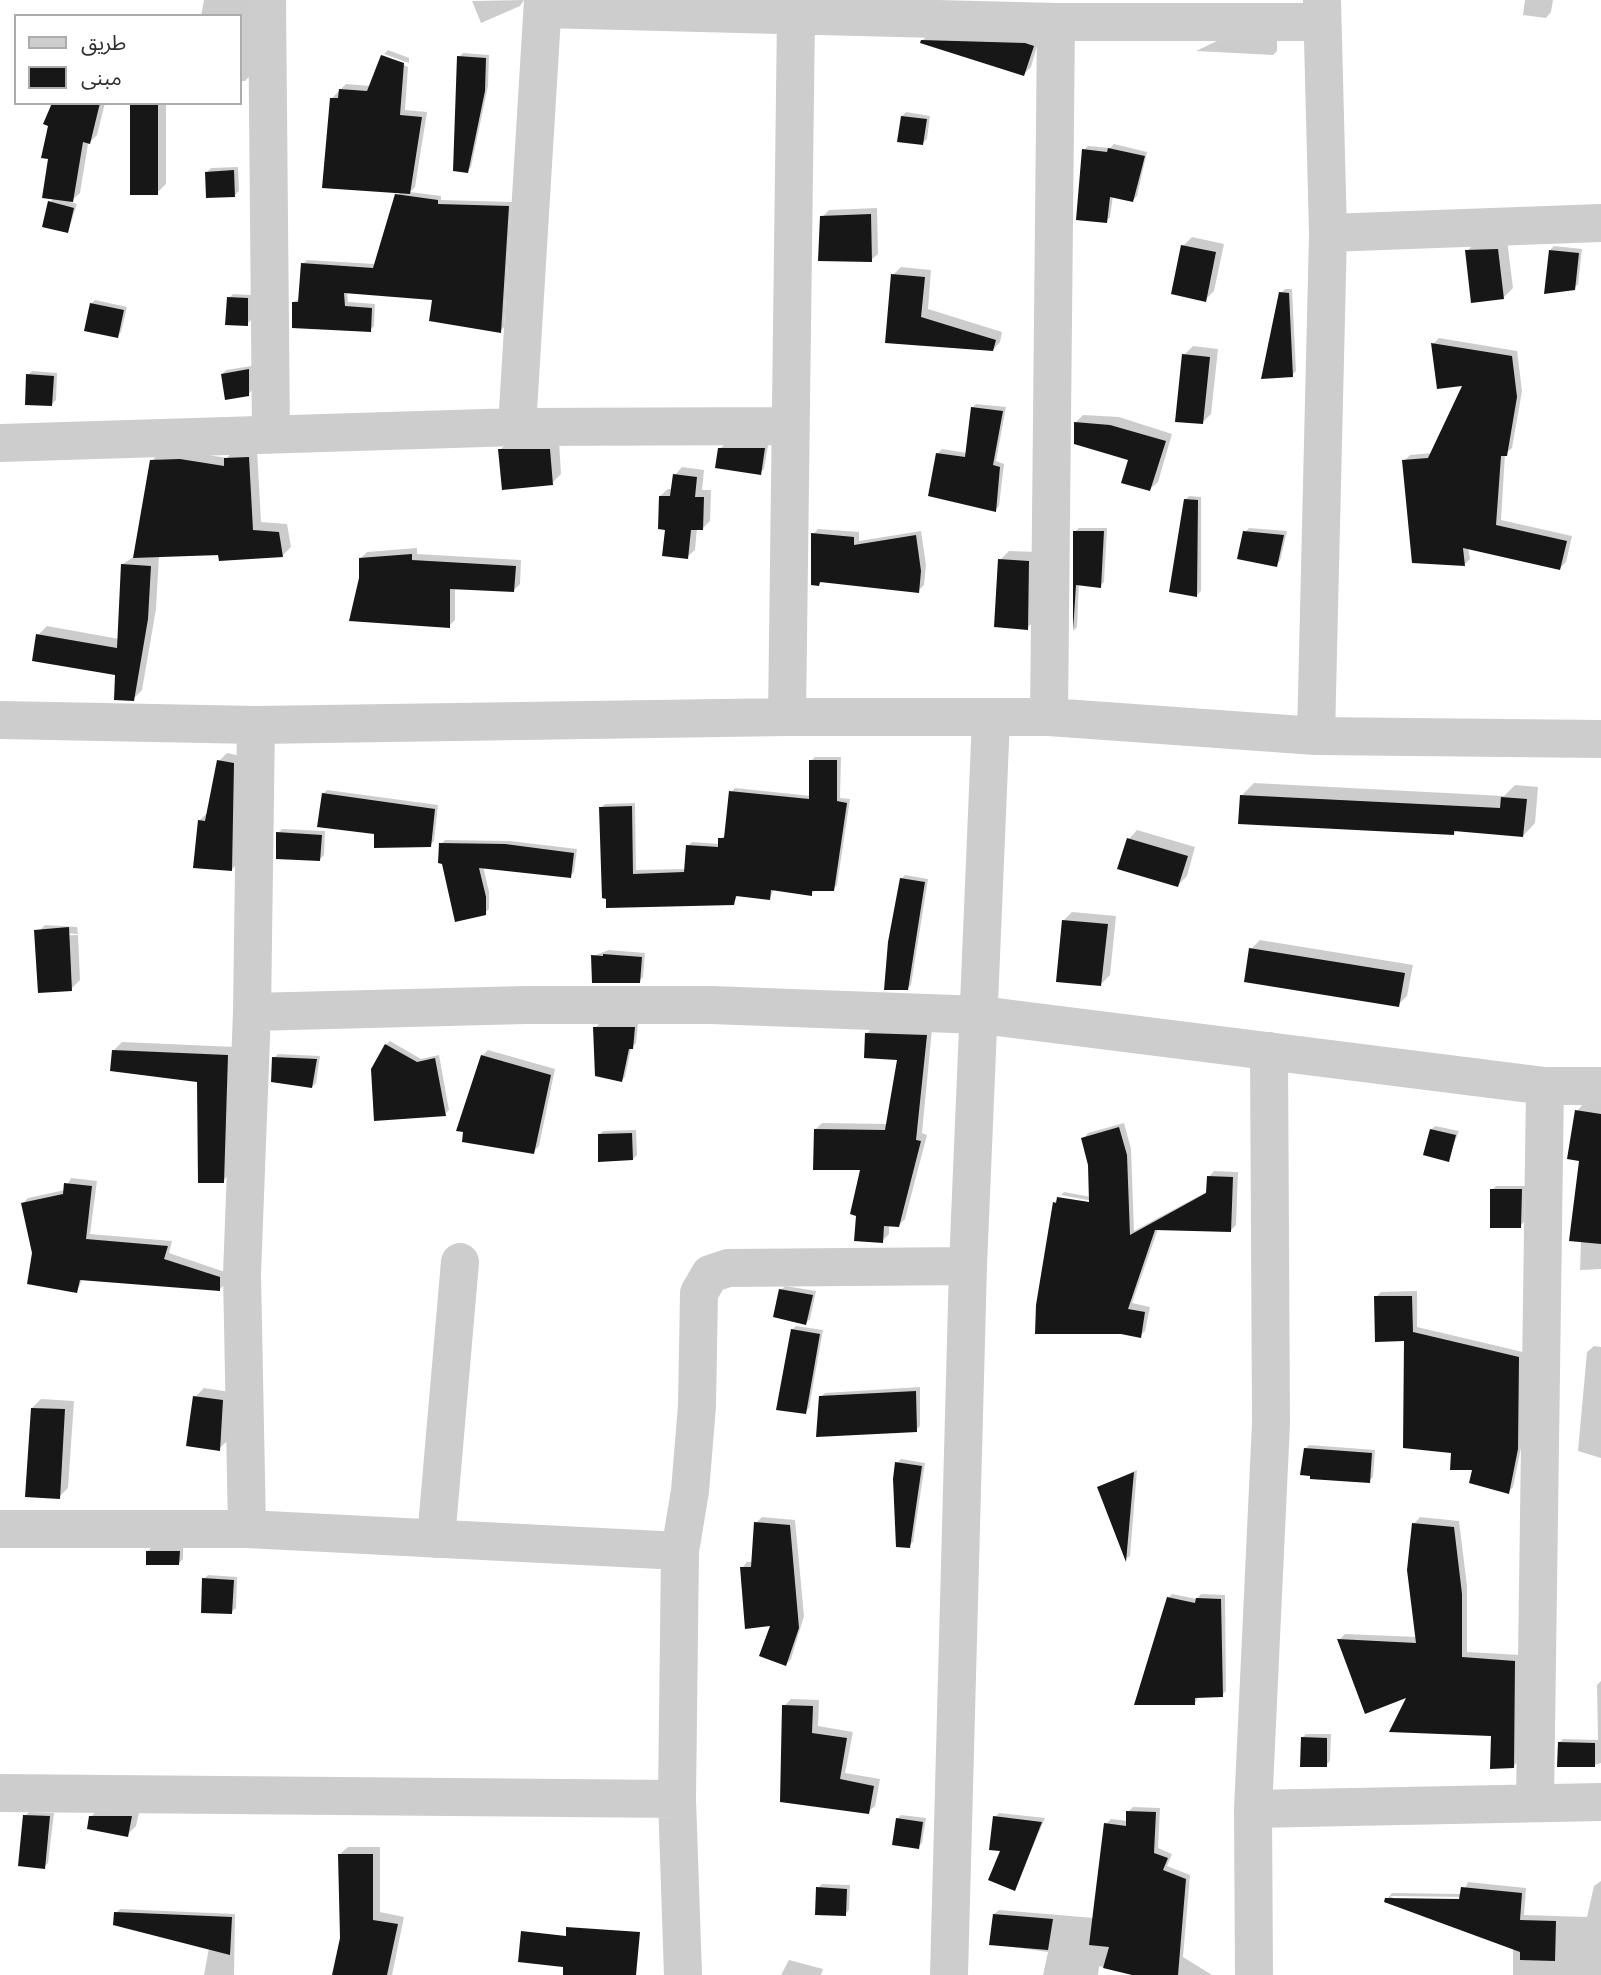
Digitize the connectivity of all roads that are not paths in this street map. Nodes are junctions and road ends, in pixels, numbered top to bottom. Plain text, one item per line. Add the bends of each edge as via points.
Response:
1 (267, 0) edge
2 (543, 5) edge
3 (1321, 11) edge
4 (796, 15) junction
5 (1056, 22) junction
6 (1601, 223) edge
7 (1328, 233) junction
8 (790, 426) junction
9 (517, 427) junction
10 (271, 435) junction
11 (0, 443) edge
12 (788, 717) junction
13 (991, 718) junction
14 (1049, 718) junction
15 (0, 720) edge
16 (256, 725) junction
17 (1316, 736) junction
18 (1601, 739) edge
19 (252, 1012) junction
20 (981, 1015) junction
21 (1269, 1051) junction
22 (1545, 1086) junction
23 (1601, 1086) edge
24 (460, 1262) dead end
25 (968, 1266) junction
26 (0, 1529) edge
27 (247, 1529) junction
28 (436, 1539) junction
29 (680, 1552) junction
30 (0, 1793) edge
31 (677, 1799) junction
32 (1535, 1802) junction
33 (1601, 1802) edge
34 (1253, 1809) junction
35 (683, 1975) edge
36 (949, 1975) edge
37 (1254, 1975) edge

1 - 10 street
2 - 4 street
2 - 9 street
3 - 5 street
3 - 7 street
4 - 5 street
4 - 8 street
5 - 14 street
6 - 7 street
7 - 17 street
8 - 9 street
8 - 12 street
9 - 10 street
10 - 11 street
12 - 13 street
12 - 16 street
13 - 14 street
13 - 20 street
14 - 17 street
15 - 16 street
16 - 19 street
17 - 18 street
19 - 20 street via 711,1005
19 - 27 street via 242,1274
20 - 21 street
20 - 25 street
21 - 22 street
21 - 34 street via 1271,1423
22 - 23 street
22 - 32 street
24 - 28 street
25 - 29 street via 729,1268 710,1275 699,1293 697,1406
25 - 36 street
26 - 27 street
27 - 28 street
28 - 29 street
29 - 31 street
30 - 31 street
31 - 35 street
32 - 33 street
32 - 34 street
34 - 37 street

